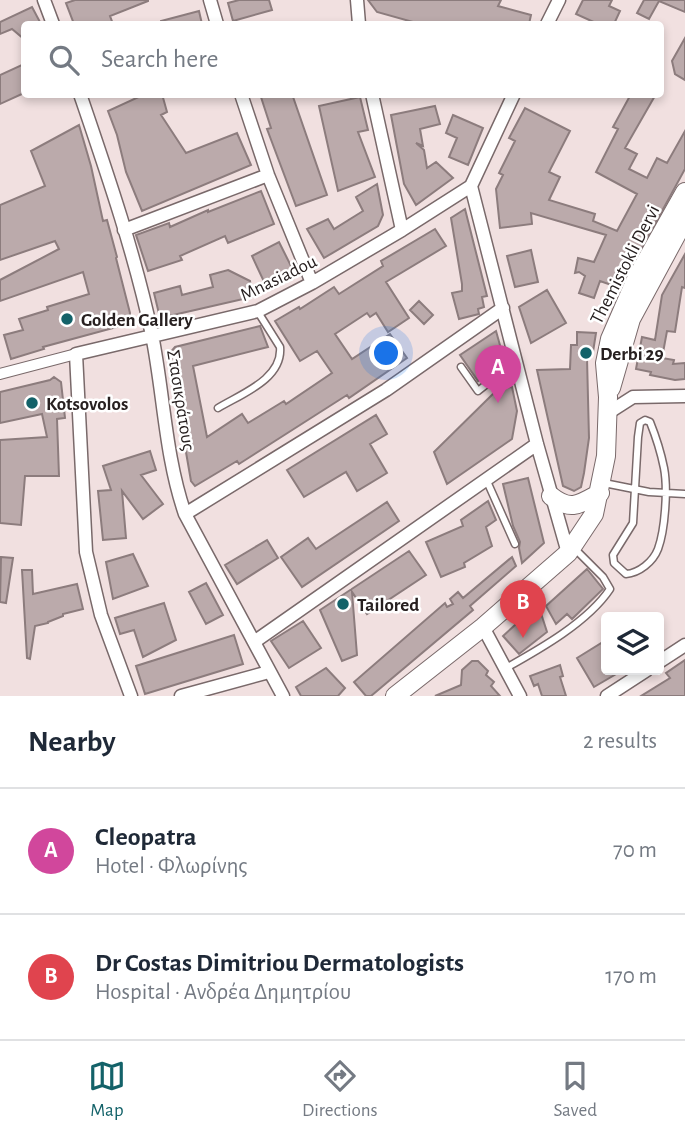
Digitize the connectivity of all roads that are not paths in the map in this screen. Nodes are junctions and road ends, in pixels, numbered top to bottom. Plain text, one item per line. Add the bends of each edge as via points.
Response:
1 (44, 0) edge
2 (210, 0) edge
3 (357, 0) edge
4 (559, 0) edge
5 (52, 21) edge
6 (216, 21) edge
7 (359, 21) edge
8 (548, 21) edge
9 (81, 98) edge
10 (242, 98) edge
11 (373, 98) edge
12 (512, 98) edge
13 (268, 175) junction
14 (471, 186) junction
15 (685, 192) edge
16 (685, 219) edge
17 (124, 230) junction
18 (402, 230) junction
19 (312, 283) junction
20 (503, 307) junction
21 (258, 311) junction
22 (152, 335) junction
23 (76, 354) junction
24 (516, 361) junction
25 (461, 367) dead end
26 (0, 374) edge
27 (685, 396) edge
28 (608, 405) junction
29 (218, 408) dead end
30 (537, 444) junction
31 (486, 479) junction
32 (601, 488) junction
33 (636, 489) junction
34 (666, 492) junction
35 (685, 494) edge
36 (551, 496) junction
37 (186, 513) junction
38 (515, 544) dead end
39 (570, 550) junction
40 (483, 627) junction
41 (254, 642) junction
42 (685, 645) edge
43 (664, 659) edge
44 (506, 668) junction
45 (269, 672) junction
46 (639, 675) edge
47 (400, 694) edge
48 (131, 696) edge
49 (181, 696) edge
50 (283, 696) edge
51 (520, 696) edge
52 (607, 696) edge

1 - 5 street
2 - 6 street
3 - 7 street
4 - 8 street
9 - 17 street, Στασικράτους
10 - 13 street
11 - 18 street
12 - 14 street
13 - 17 street
13 - 19 street
14 - 18 street, Mnasiadou
14 - 20 street
15 - 28 main road, Themistokli Dervi via 637,277 610,339 605,363
16 - 28 main road, Themistokli Dervi via 631,320
17 - 22 street, Στασικράτους
18 - 19 street, Mnasiadou
19 - 21 street, Mnasiadou
20 - 24 street
20 - 37 street via 386,390
21 - 22 street, Mnasiadou
21 - 29 lane via 280,347 276,368
22 - 23 street, Mnasiadou
22 - 37 street, Στασικράτους via 177,489
23 - 26 street, Mnasiadou
23 - 48 street via 86,552 101,615
24 - 25 lane via 478,391
24 - 30 street
27 - 28 street via 633,397
28 - 32 main road, Themistokli Dervi
30 - 31 street
30 - 36 street
31 - 38 lane
31 - 41 street
32 - 33 lane
32 - 36 main road via 569,506
32 - 39 main road, Themistokli Dervi via 594,514
33 - 34 lane
33 - 34 lane via 640,423 645,420 650,422 665,470
33 - 34 lane via 633,523 613,555 614,564 626,575 636,573 658,551
34 - 35 lane
36 - 39 street
37 - 41 street, Στασικράτους
39 - 40 main road, Themistokli Dervi
39 - 44 lane via 603,577 610,589 565,632
40 - 44 street
40 - 47 main road, Themistokli Dervi
41 - 45 street, Στασικράτους
42 - 43 street
44 - 51 street
45 - 49 street
45 - 50 street, Στασικράτους
46 - 52 street

